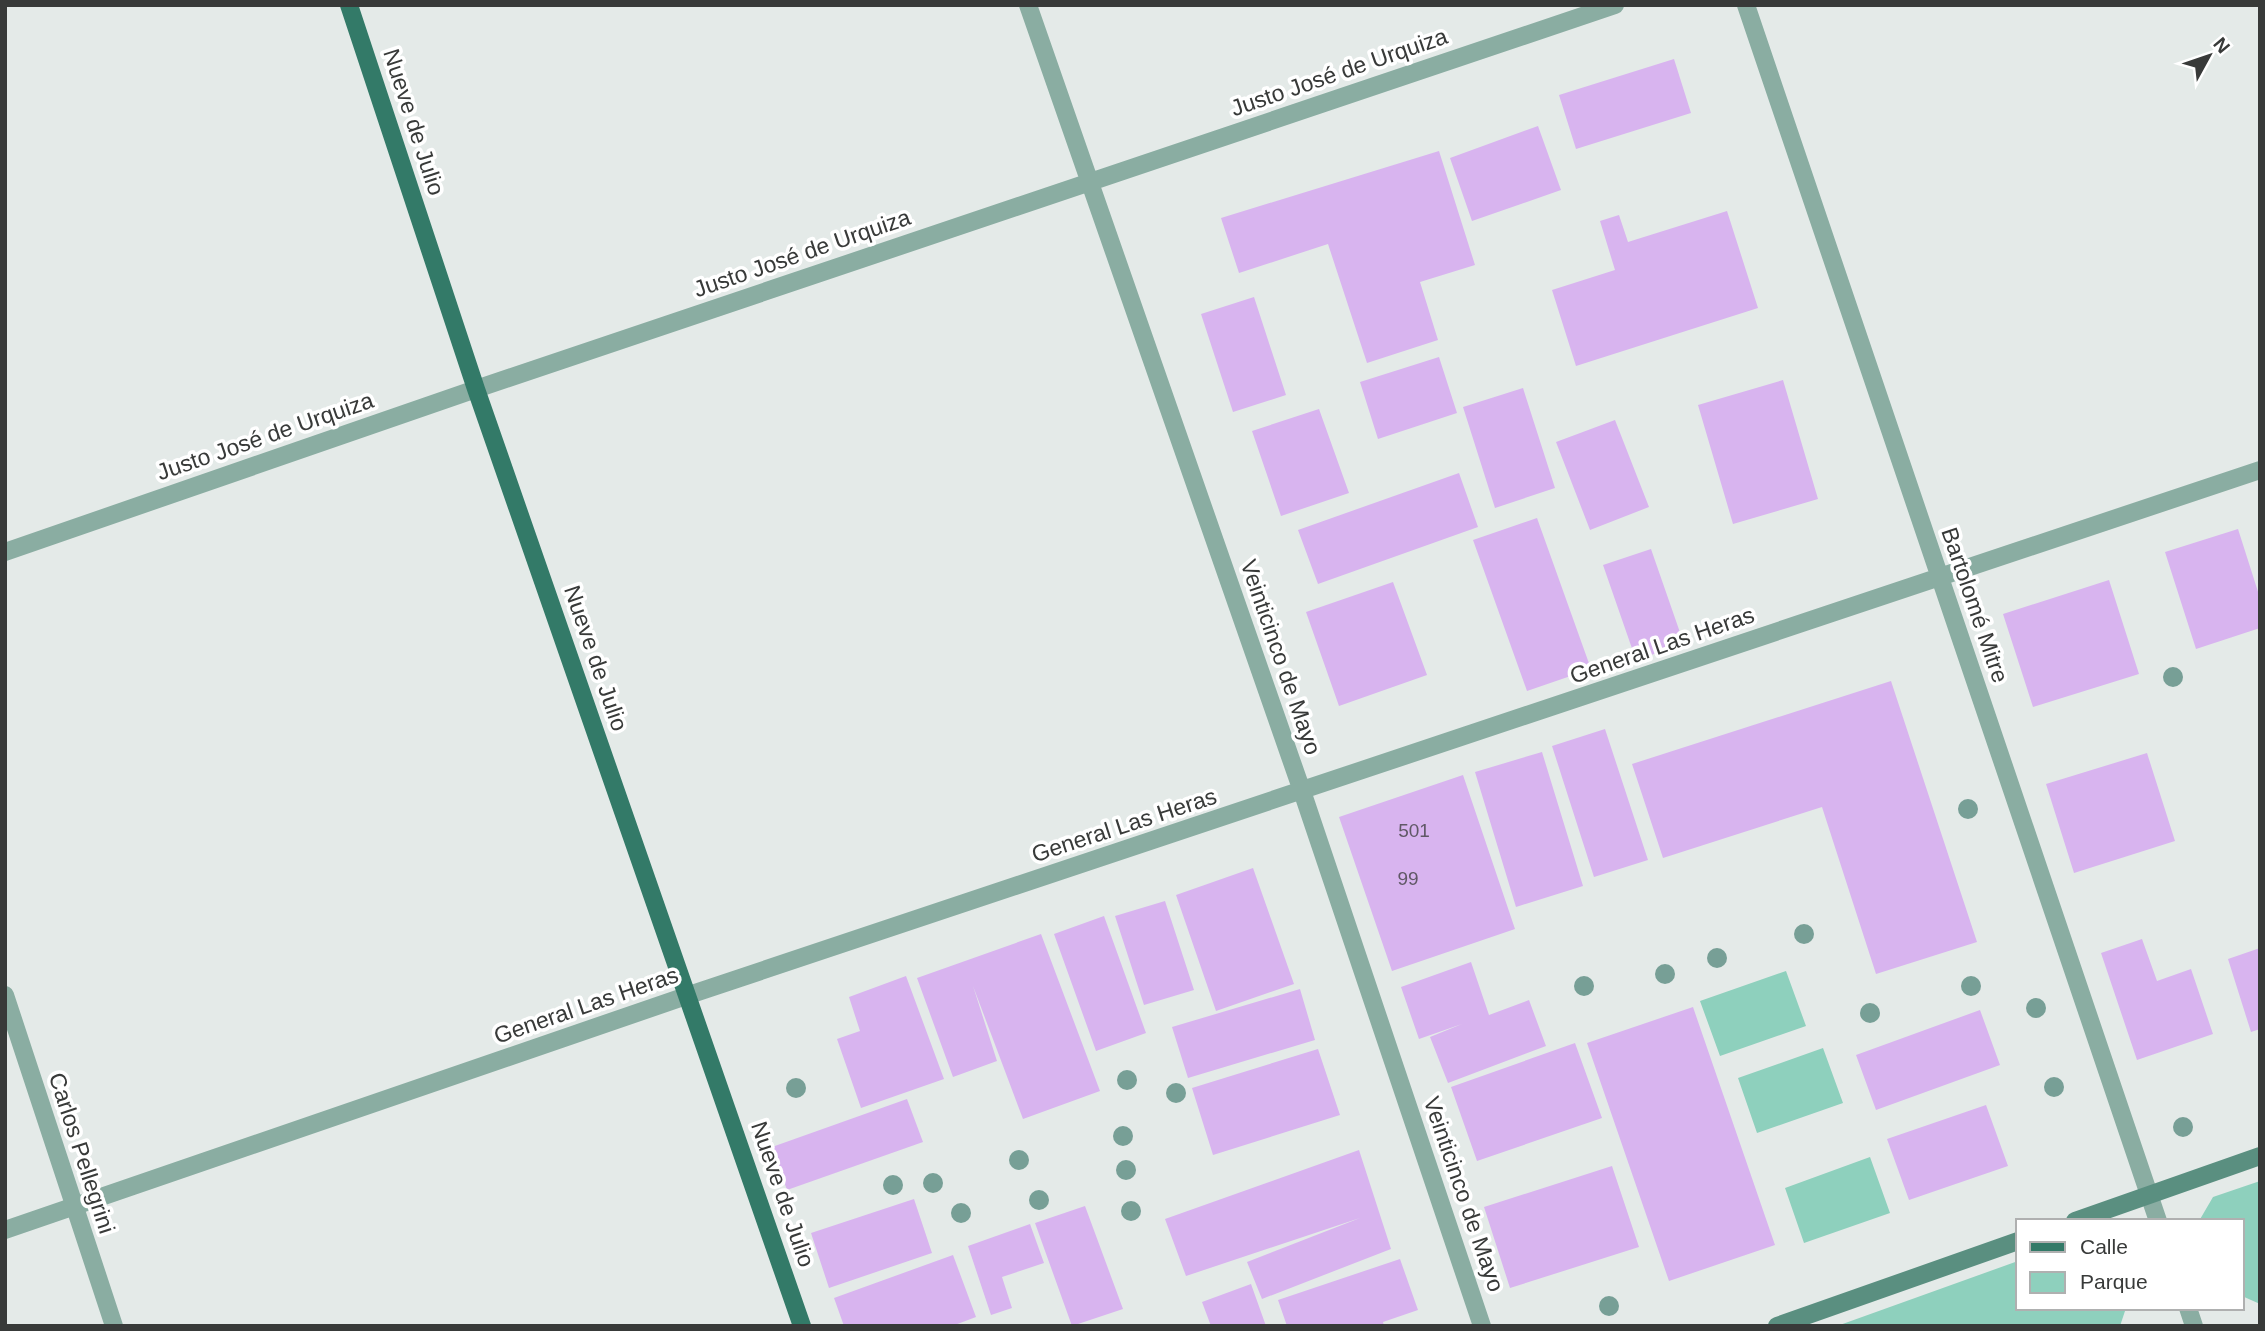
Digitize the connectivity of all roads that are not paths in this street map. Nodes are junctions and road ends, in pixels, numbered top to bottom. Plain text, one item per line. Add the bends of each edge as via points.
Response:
1 (349, 5) edge
2 (1028, 5) edge
3 (1615, 5) edge
4 (1746, 5) edge
5 (1089, 182) junction
6 (476, 389) junction
7 (2260, 470) edge
8 (5, 552) edge
9 (1940, 577) junction
10 (1301, 791) junction
11 (5, 995) edge
12 (689, 995) junction
13 (2260, 1156) edge
14 (2150, 1195) junction
15 (73, 1207) junction
16 (2081, 1219) edge
17 (2157, 1219) edge
18 (5, 1230) edge
19 (2016, 1242) edge
20 (114, 1326) edge
21 (802, 1326) edge
22 (1482, 1326) edge
23 (1777, 1326) edge

1 - 6 main road, Nueve de Julio
2 - 5 street, Veinticinco de Mayo
3 - 5 street, Justo José de Urquiza
4 - 9 street, Bartolomé Mitre
5 - 6 street, Justo José de Urquiza
5 - 10 street, Veinticinco de Mayo
6 - 8 street, Justo José de Urquiza
6 - 12 main road, Nueve de Julio
7 - 9 street, General Las Heras
9 - 10 street, General Las Heras
9 - 14 street, Bartolomé Mitre
10 - 12 street, General Las Heras
10 - 22 street, Veinticinco de Mayo
11 - 15 street, Carlos Pellegrini
12 - 15 street, General Las Heras
12 - 21 main road, Nueve de Julio
13 - 14 main road
14 - 16 main road
14 - 17 street, Bartolomé Mitre
15 - 18 street, General Las Heras
15 - 20 street, Carlos Pellegrini
19 - 23 main road

